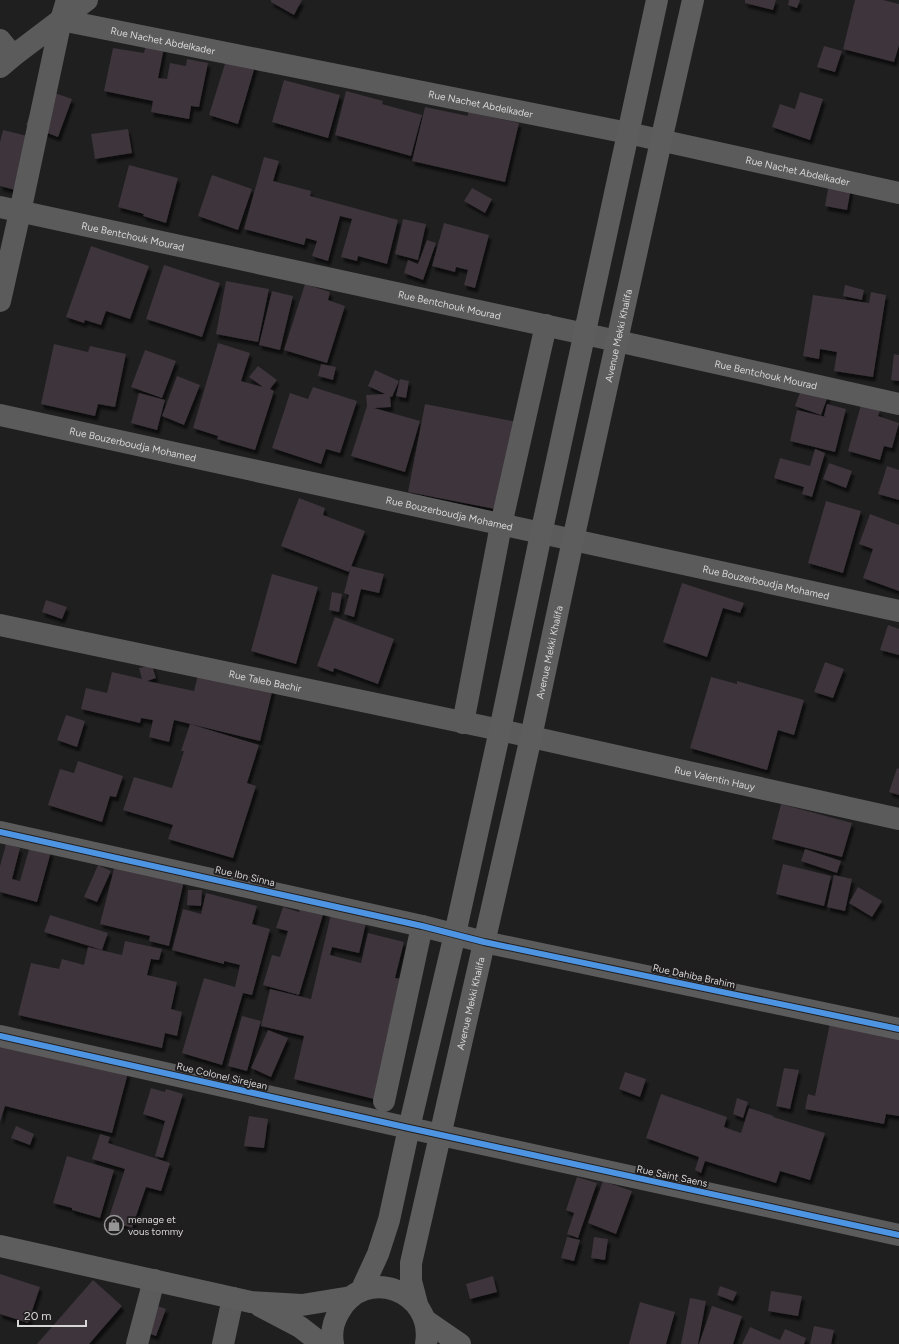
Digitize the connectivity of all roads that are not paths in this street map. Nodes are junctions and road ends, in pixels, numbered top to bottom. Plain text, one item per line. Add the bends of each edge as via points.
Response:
1 (87, 0) edge
2 (657, 0) edge
3 (693, 0) edge
4 (64, 10) edge
5 (4, 55) edge
6 (628, 133) junction
7 (661, 141) junction
8 (899, 193) edge
9 (10, 210) edge
10 (0, 301) edge
11 (546, 325) junction
12 (584, 333) junction
13 (617, 340) junction
14 (899, 404) edge
15 (0, 415) edge
16 (501, 525) junction
17 (541, 534) junction
18 (573, 540) junction
19 (899, 611) edge
20 (0, 625) edge
21 (463, 723) junction
22 (500, 730) junction
23 (531, 737) junction
24 (899, 819) edge
25 (0, 832) edge
26 (422, 926) junction
27 (454, 934) junction
28 (484, 942) junction
29 (899, 1028) edge
30 (0, 1036) edge
31 (384, 1101) dead end
32 (409, 1128) junction
33 (440, 1135) junction
34 (899, 1235) edge
35 (0, 1246) edge
36 (154, 1280) junction
37 (356, 1294) junction
38 (242, 1300) junction
39 (421, 1312) junction
40 (137, 1344) edge
41 (223, 1344) edge
42 (322, 1344) edge
43 (333, 1344) edge
44 (426, 1344) edge
45 (460, 1344) edge

1 - 4 street
2 - 6 main road
3 - 7 main road, Avenue Mekki Khalifa
4 - 5 street
4 - 6 street, Rue Nachet Abdelkader
4 - 9 street
6 - 7 street, Rue Nachet Abdelkader
6 - 12 main road
7 - 8 street, Rue Nachet Abdelkader
7 - 13 main road, Avenue Mekki Khalifa
9 - 10 street
9 - 11 street, Rue Bentchouk Mourad
11 - 12 street, Rue Bentchouk Mourad
11 - 16 street
12 - 13 street, Rue Bentchouk Mourad
12 - 17 main road
13 - 14 street, Rue Bentchouk Mourad
13 - 18 main road, Avenue Mekki Khalifa
15 - 16 street, Rue Bouzerboudja Mohamed
16 - 17 street, Rue Bouzerboudja Mohamed
16 - 21 street
17 - 18 street, Rue Bouzerboudja Mohamed
17 - 22 main road
18 - 19 street, Rue Bouzerboudja Mohamed
18 - 23 main road, Avenue Mekki Khalifa
20 - 21 street, Rue Taleb Bachir
21 - 22 street, Rue Taleb Bachir
22 - 23 street, Rue Taleb Bachir
22 - 27 main road
23 - 24 street, Rue Valentin Hauy
23 - 28 main road, Avenue Mekki Khalifa
25 - 26 street, Rue Ibn Sinna
26 - 27 street, Rue Ibn Sinna
26 - 31 street
27 - 28 street, Rue Ibn Sinna
27 - 32 main road
28 - 29 street, Rue Dahiba Brahim
28 - 33 main road, Avenue Mekki Khalifa
30 - 32 street, Rue Colonel Sirejean
32 - 33 street, Rue Colonel Sirejean
32 - 37 main road via 389,1220 378,1254
33 - 34 street, Rue Saint Saens
33 - 39 main road, Avenue Mekki Khalifa via 411,1264 411,1281
35 - 36 main road
36 - 38 main road
36 - 40 street
37 - 38 main road via 302,1305
37 - 39 main road via 379,1287 397,1290 408,1296
37 - 43 main road via 342,1306 336,1317 332,1329
38 - 41 street
38 - 42 main road via 300,1327
39 - 44 main road, Avenue Mekki Khalifa via 428,1334
39 - 45 main road

